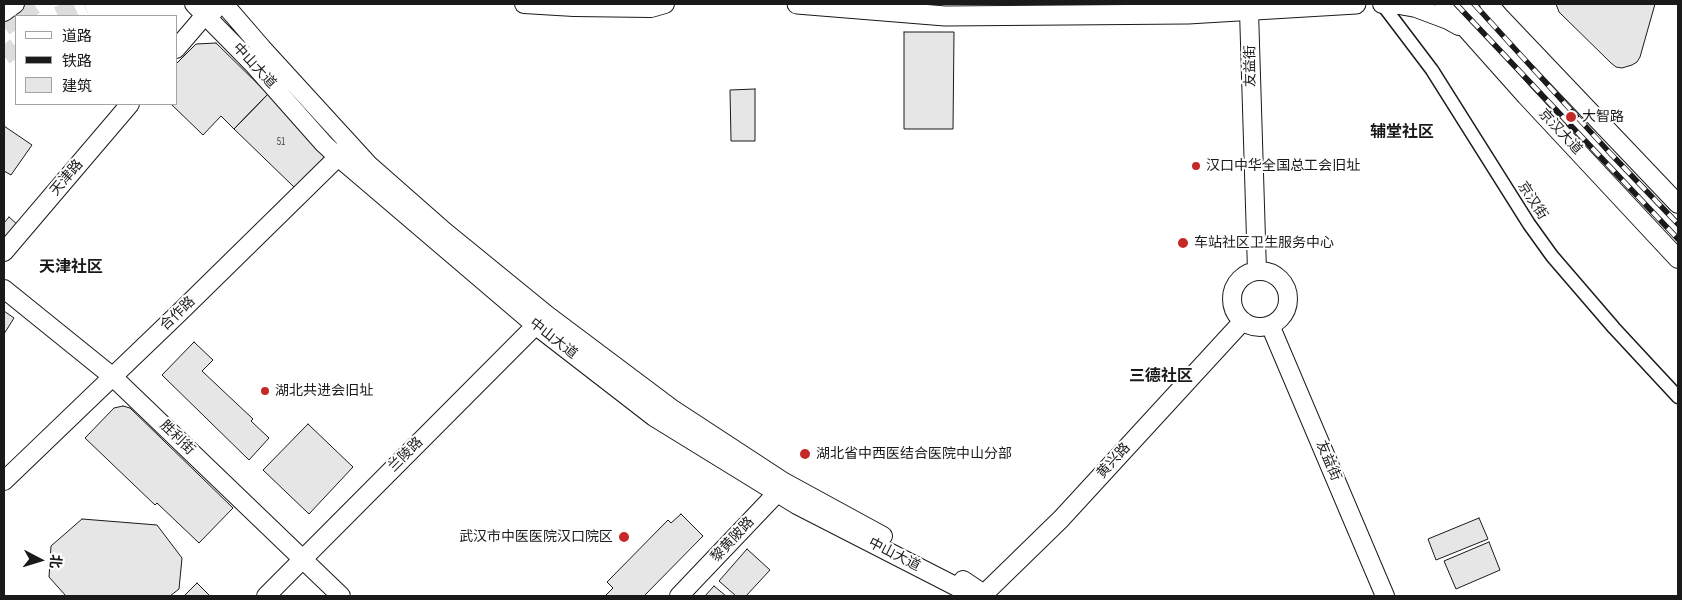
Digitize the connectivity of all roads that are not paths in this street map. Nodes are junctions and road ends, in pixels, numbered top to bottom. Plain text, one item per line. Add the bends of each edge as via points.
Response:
1 (15, 4) edge
2 (227, 4) edge
3 (524, 4) edge
4 (665, 4) edge
5 (797, 4) edge
6 (1356, 4) edge
7 (1382, 4) edge
8 (1444, 4) edge
9 (1489, 4) edge
10 (200, 9) edge
11 (1249, 11) junction
12 (4, 12) edge
13 (1472, 34) junction
14 (178, 46) edge
15 (129, 105) edge
16 (343, 150) junction
17 (1678, 204) edge
18 (4, 252) edge
19 (1678, 259) edge
20 (1257, 271) junction
21 (4, 289) edge
22 (541, 320) junction
23 (1243, 321) junction
24 (1270, 325) junction
25 (113, 377) junction
26 (1678, 397) edge
27 (4, 481) edge
28 (781, 488) junction
29 (304, 559) junction
30 (266, 596) edge
31 (341, 596) edge
32 (680, 596) edge
33 (981, 596) edge
34 (1385, 596) edge

1 - 12 street
2 - 10 street
2 - 16 street, 中山大道
3 - 4 street via 574,8 651,8
5 - 11 main road via 945,16
6 - 11 main road
7 - 13 street via 1416,8 1448,20
7 - 26 street, 京汉街 via 1432,70 1528,224 1552,256
8 - 13 street, 京汉大道
9 - 17 street
10 - 14 street
10 - 16 street, 中山大道 via 254,64 324,144
11 - 20 street, 友益街
13 - 19 street, 京汉大道
15 - 18 street, 天津路
16 - 22 street, 中山大道 via 369,165
16 - 25 street, 合作路
20 - 23 street via 1240,279 1234,288 1233,307
20 - 24 street via 1270,272 1278,277 1287,294 1284,312
21 - 25 street, 胜利街
22 - 28 street, 中山大道
22 - 29 street, 兰陵路
23 - 24 street via 1261,327
23 - 33 street, 黄兴路 via 1061,519
24 - 34 street, 友益街
25 - 27 street, 合作路
25 - 29 street, 胜利街
28 - 32 street, 黎黄陂路
28 - 33 street, 中山大道 via 958,576
29 - 30 street, 兰陵路
29 - 31 street, 胜利街

